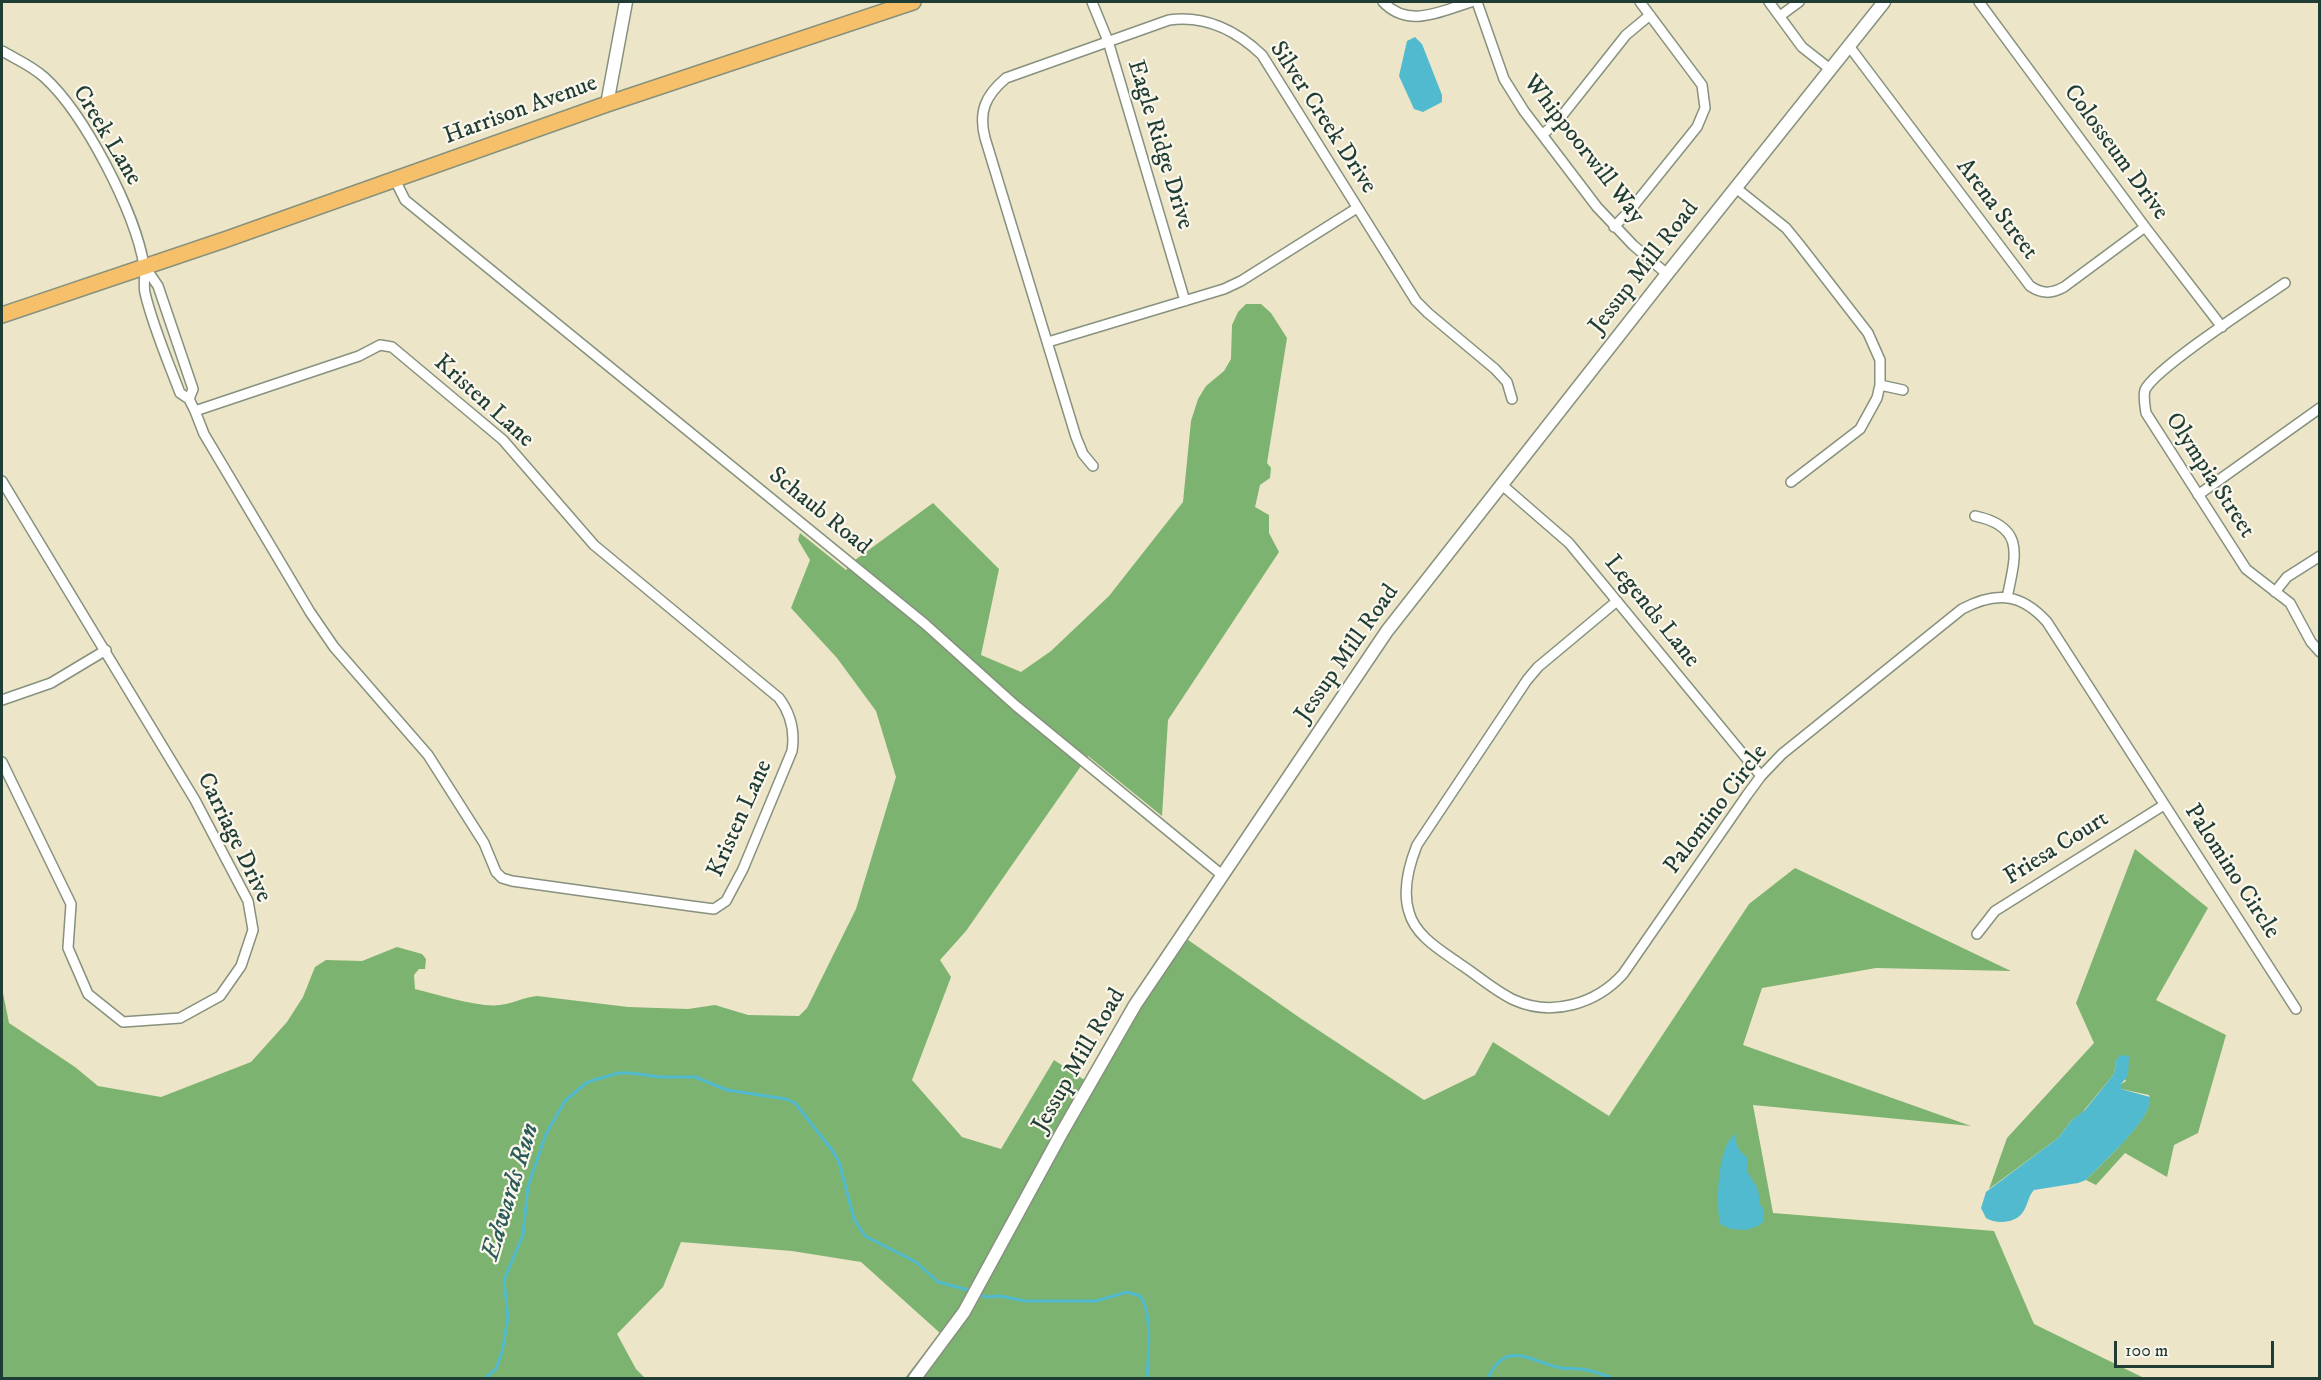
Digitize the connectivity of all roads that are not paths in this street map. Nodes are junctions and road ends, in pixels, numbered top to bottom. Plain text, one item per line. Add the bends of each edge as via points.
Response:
1 (626, 2) edge
2 (913, 2) edge
3 (1092, 2) edge
4 (1383, 2) edge
5 (1471, 2) edge
6 (1477, 2) edge
7 (1640, 2) edge
8 (1768, 2) edge
9 (1799, 2) edge
10 (1884, 2) edge
11 (1979, 2) edge
12 (1650, 15) junction
13 (1780, 16) junction
14 (1108, 41) junction
15 (1849, 46) junction
16 (2, 51) edge
17 (1830, 69) junction
18 (607, 104) junction
19 (1543, 134) junction
20 (395, 180) junction
21 (1736, 188) junction
22 (1357, 207) junction
23 (1614, 227) junction
24 (2145, 227) junction
25 (145, 267) junction
26 (1667, 274) junction
27 (2285, 283) dead end
28 (1185, 301) junction
29 (2, 315) edge
30 (2222, 327) junction
31 (1048, 342) junction
32 (1880, 386) junction
33 (1903, 390) dead end
34 (189, 399) junction
35 (1512, 399) dead end
36 (2319, 408) edge
37 (195, 411) junction
38 (1093, 466) dead end
39 (2, 481) edge
40 (1791, 482) dead end
41 (1501, 484) junction
42 (2198, 495) junction
43 (1975, 516) dead end
44 (2319, 556) edge
45 (2275, 592) junction
46 (2007, 598) junction
47 (1617, 601) junction
48 (106, 650) junction
49 (2319, 652) edge
50 (2, 700) edge
51 (2, 762) edge
52 (1761, 776) junction
53 (2164, 805) junction
54 (1222, 875) junction
55 (1977, 934) dead end
56 (2296, 1009) dead end
57 (915, 1378) edge

1 - 18 street
2 - 18 main road, Harrison Avenue
3 - 14 street, Eagle Ridge Drive
4 - 5 street via 1396,12 1417,18
6 - 19 street, Whippoorwill Way via 1504,79
7 - 12 street
8 - 13 street
9 - 13 street
10 - 15 street, Jessup Mill Road
11 - 24 street, Colosseum Drive
12 - 19 street via 1626,36
12 - 23 street via 1702,85 1706,108 1697,127
13 - 17 street via 1802,47
14 - 22 street, Silver Creek Drive via 1183,18 1221,26 1249,43 1262,55
14 - 28 street, Eagle Ridge Drive
14 - 31 street, Silver Creek Drive via 1006,78 995,88 984,109 985,138
15 - 17 street, Jessup Mill Road
15 - 24 street, Arena Street via 2030,286 2039,292 2064,287
16 - 25 street, Creek Lane via 39,72 72,111 114,181
17 - 21 street, Jessup Mill Road
18 - 20 main road, Harrison Avenue
19 - 23 street, Whippoorwill Way
20 - 25 main road, Harrison Avenue
20 - 54 street, Schaub Road via 405,200 925,624 1022,711
21 - 26 street, Jessup Mill Road
21 - 32 street via 1786,228 1868,333 1880,360
22 - 28 street via 1241,281
22 - 35 street, Silver Creek Drive via 1416,301 1495,369 1507,382
23 - 26 street, Whippoorwill Way
24 - 30 street, Colosseum Drive
25 - 29 main road, Harrison Avenue
25 - 34 street, Kristen Lane via 158,286 182,358 192,389
25 - 34 street, Kristen Lane via 145,292 180,393
26 - 41 street, Jessup Mill Road
27 - 30 street
28 - 31 street
30 - 42 street, Olympia Street via 2162,371 2145,390 2146,413
31 - 38 street, Silver Creek Drive via 1076,437
32 - 33 street
32 - 40 street via 1860,429
34 - 37 street, Kristen Lane
36 - 42 street
37 - 37 street, Kristen Lane via 386,345 503,440 588,540 779,698 787,711 794,735 791,755 724,904 714,909 691,906 512,881 498,874 484,843 428,756 334,647 310,612 204,434
39 - 48 street, Carriage Drive
41 - 47 street, Legends Lane via 1569,543
41 - 54 street, Jessup Mill Road via 1387,631
42 - 45 street, Olympia Street via 2246,569
43 - 46 street via 1999,523 2010,536 2014,559
44 - 45 street via 2287,577
45 - 49 street, Olympia Street via 2290,603
46 - 52 street, Palomino Circle via 1985,598 1962,609 1782,754
46 - 53 street, Palomino Circle via 2025,603 2047,622
47 - 52 street, Legends Lane
47 - 52 street, Palomino Circle via 1527,680 1417,845 1409,864 1407,894 1409,913 1419,929 1439,949 1514,1000 1550,1008 1591,999 1611,988 1623,974
48 - 50 street via 51,683
48 - 51 street, Carriage Drive via 195,800 248,901 254,930 241,966 220,996 180,1018 123,1022 88,994 68,948 71,904
53 - 55 street, Friesa Court via 1995,911
53 - 56 street, Palomino Circle
54 - 57 street, Jessup Mill Road via 1117,1035 964,1312

